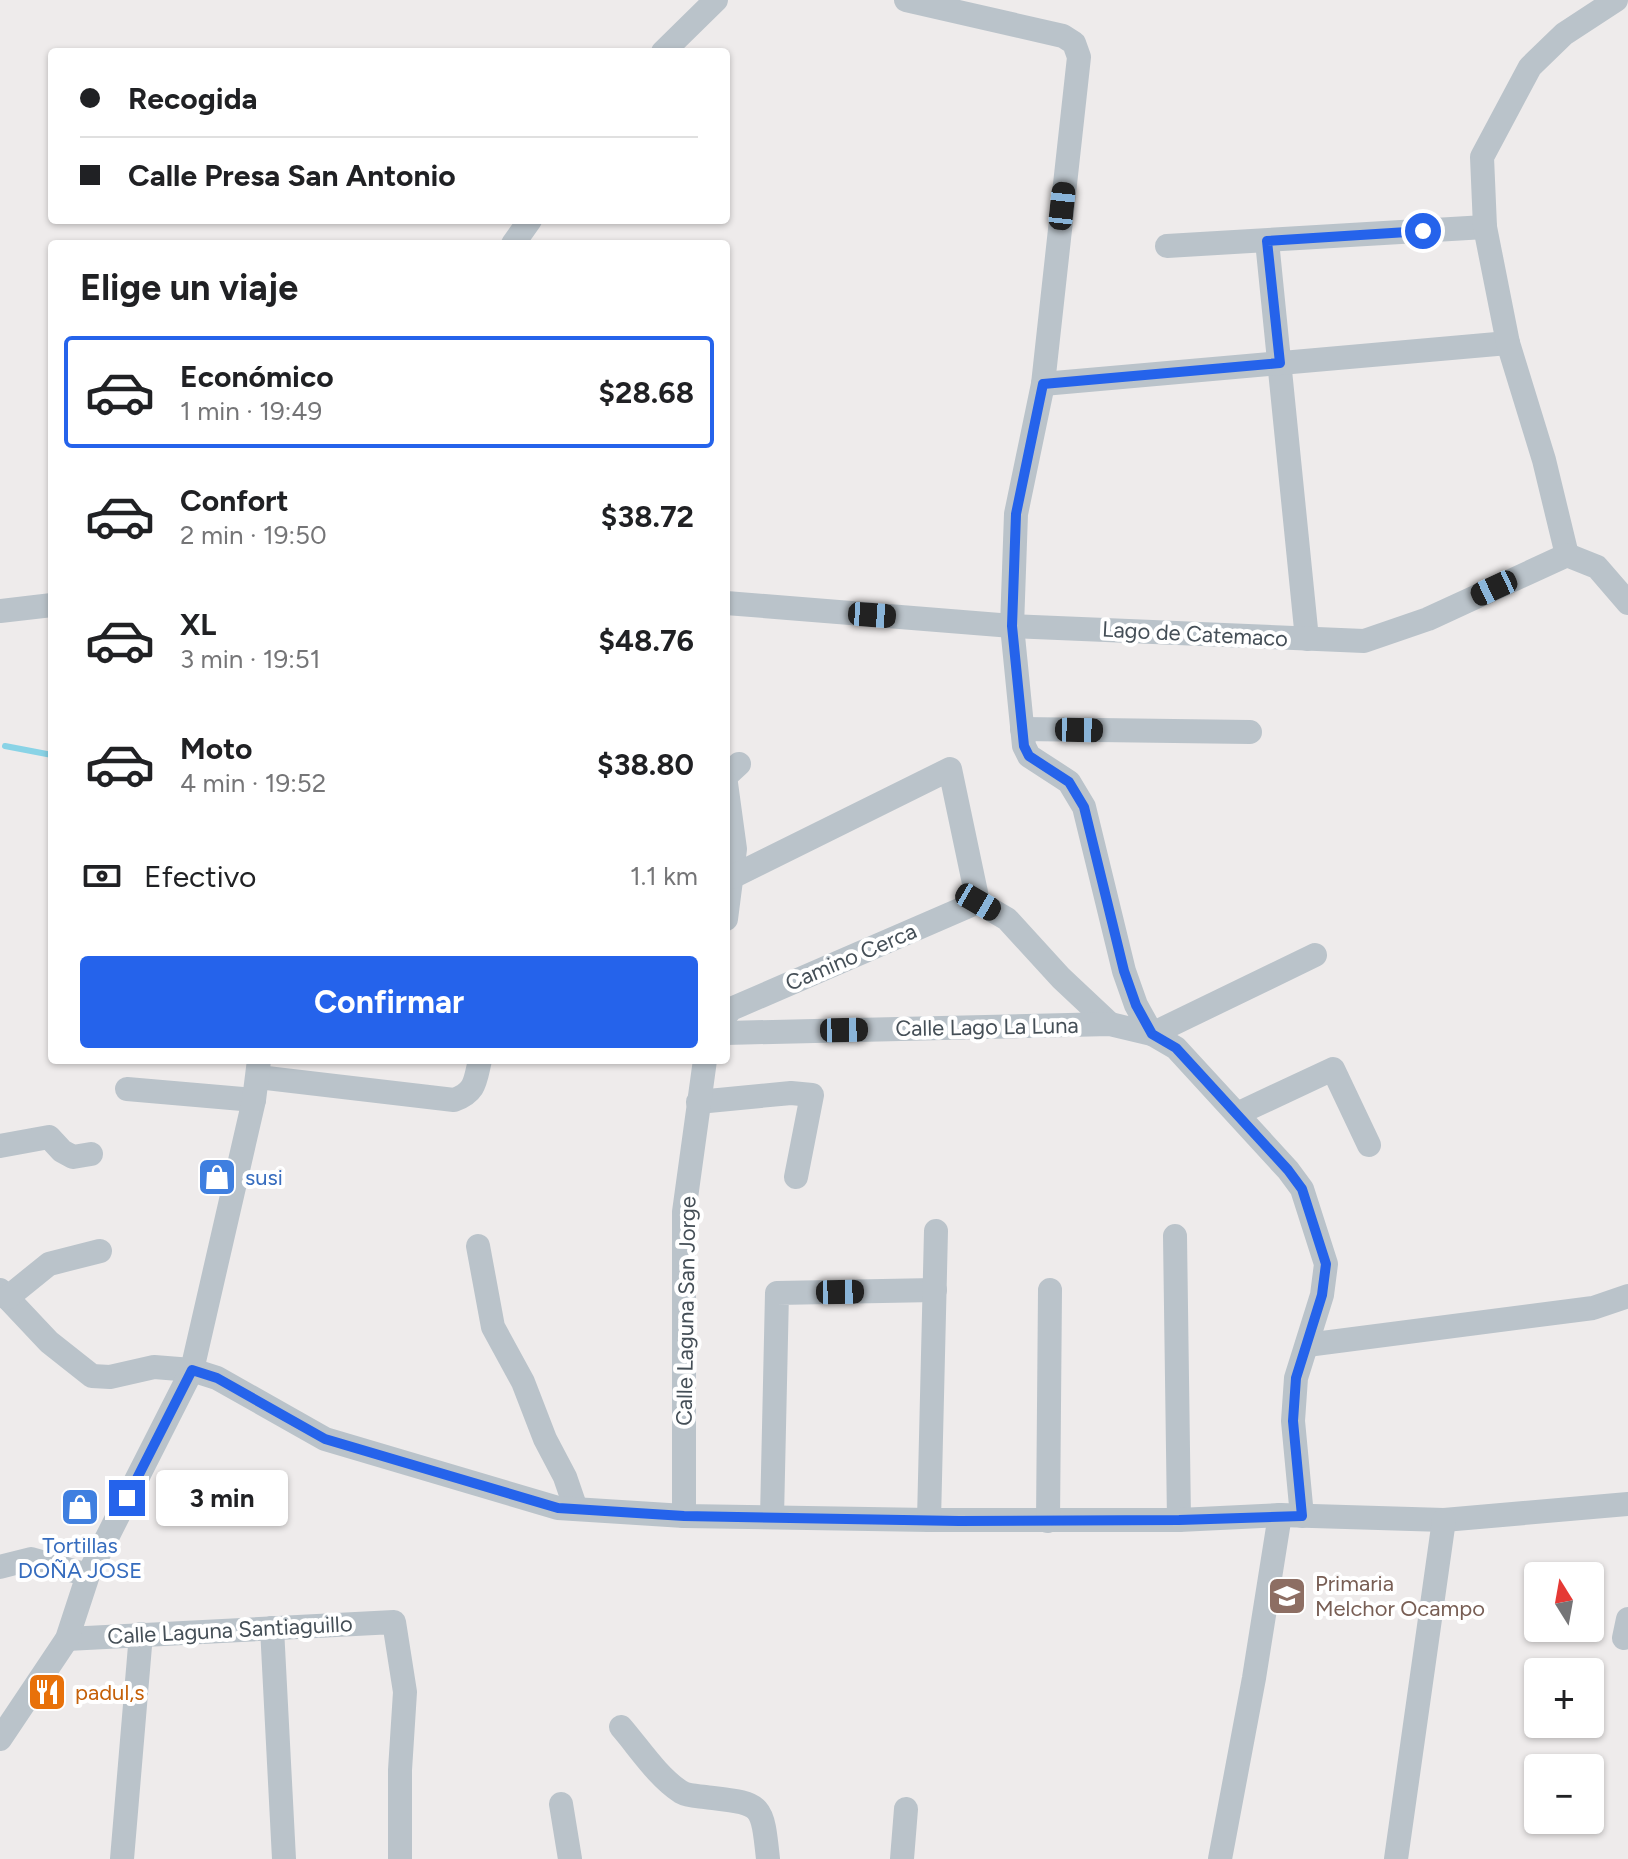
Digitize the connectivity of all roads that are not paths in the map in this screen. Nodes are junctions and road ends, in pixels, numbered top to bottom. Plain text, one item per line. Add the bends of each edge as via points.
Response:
1 (716, 0) edge
2 (906, 0) edge
3 (1616, 0) edge
4 (667, 48) edge
5 (1485, 227) junction
6 (1267, 241) junction
7 (1167, 246) dead end
8 (1508, 343) junction
9 (1280, 363) junction
10 (1043, 384) junction
11 (1567, 555) junction
12 (730, 603) edge
13 (1628, 603) edge
14 (48, 605) edge
15 (0, 611) edge
16 (1012, 626) junction
17 (1307, 639) junction
18 (1022, 729) junction
19 (1250, 732) dead end
20 (730, 774) edge
21 (732, 877) junction
22 (730, 891) edge
23 (978, 902) junction
24 (1315, 955) dead end
25 (730, 1010) edge
26 (1110, 1024) junction
27 (730, 1033) edge
28 (1152, 1034) junction
29 (479, 1064) edge
30 (704, 1064) edge
31 (257, 1079) edge
32 (127, 1089) dead end
33 (698, 1102) junction
34 (1239, 1113) junction
35 (1369, 1145) dead end
36 (0, 1146) edge
37 (91, 1154) dead end
38 (796, 1177) dead end
39 (936, 1231) dead end
40 (1175, 1236) dead end
41 (478, 1246) dead end
42 (100, 1251) dead end
43 (935, 1290) junction
44 (1050, 1290) dead end
45 (3, 1294) edge
46 (1628, 1296) edge
47 (1307, 1345) junction
48 (192, 1370) junction
49 (1628, 1504) edge
50 (576, 1509) junction
51 (684, 1516) junction
52 (1291, 1516) junction
53 (772, 1517) junction
54 (929, 1520) junction
55 (1179, 1520) junction
56 (1444, 1520) junction
57 (1048, 1521) junction
58 (0, 1567) edge
59 (88, 1575) junction
60 (272, 1628) junction
61 (141, 1634) junction
62 (67, 1639) junction
63 (621, 1727) dead end
64 (0, 1739) edge
65 (561, 1804) dead end
66 (906, 1809) dead end
67 (122, 1859) edge
68 (284, 1859) edge
69 (400, 1859) edge
70 (570, 1859) edge
71 (768, 1859) edge
72 (902, 1859) edge
73 (1220, 1859) edge
74 (1396, 1859) edge

1 - 4 street
2 - 10 street via 1063,36 1074,43 1079,57
3 - 5 street via 1564,34 1530,67 1482,157
5 - 6 street
5 - 8 street
6 - 7 street
6 - 9 street
8 - 9 street
8 - 11 street
9 - 10 street
9 - 17 street
10 - 16 street via 1016,514
11 - 13 street via 1597,567
11 - 17 street, Lago de Catemaco via 1428,619 1364,641
12 - 16 street, Lago de Catemaco
14 - 15 street
16 - 17 street, Lago de Catemaco
16 - 18 street
18 - 19 street
18 - 28 street via 1029,756 1069,782 1084,807 1124,971
20 - 21 street
21 - 22 street
21 - 23 street via 950,769
23 - 25 street, Camino Cerca
23 - 26 street via 1007,919
24 - 28 street
26 - 27 street, Calle Lago La Luna
26 - 28 street, Calle Lago La Luna
28 - 34 street via 1176,1048
29 - 31 street via 474,1086 467,1096 454,1100
30 - 33 street, Calle Laguna San Jorge
31 - 32 street
31 - 48 street
33 - 38 street via 812,1095
33 - 51 street, Calle Laguna San Jorge via 684,1212
34 - 35 street via 1333,1069
34 - 47 street via 1302,1189 1316,1226 1326,1264
36 - 37 street via 49,1137 73,1157
39 - 43 street
40 - 55 street
41 - 50 street via 493,1327 523,1382
42 - 45 street via 49,1264
43 - 53 street via 777,1293
43 - 54 street
44 - 57 street
45 - 48 street via 49,1342 92,1376 154,1367
46 - 47 street via 1593,1308
47 - 52 street via 1296,1378
48 - 50 street via 217,1378 325,1439
48 - 59 street
49 - 56 street
50 - 51 street
51 - 53 street
52 - 55 street
52 - 56 street
52 - 73 street
53 - 54 street
54 - 57 street
55 - 57 street
56 - 74 street
58 - 59 street via 31,1559
59 - 62 street
60 - 61 street, Calle Laguna Santiaguillo
60 - 68 street
60 - 69 street, Calle Laguna Santiaguillo via 394,1622 405,1692
61 - 62 street, Calle Laguna Santiaguillo
61 - 67 street
62 - 64 street
63 - 71 street via 684,1794 742,1801 761,1811
65 - 70 street
66 - 72 street

